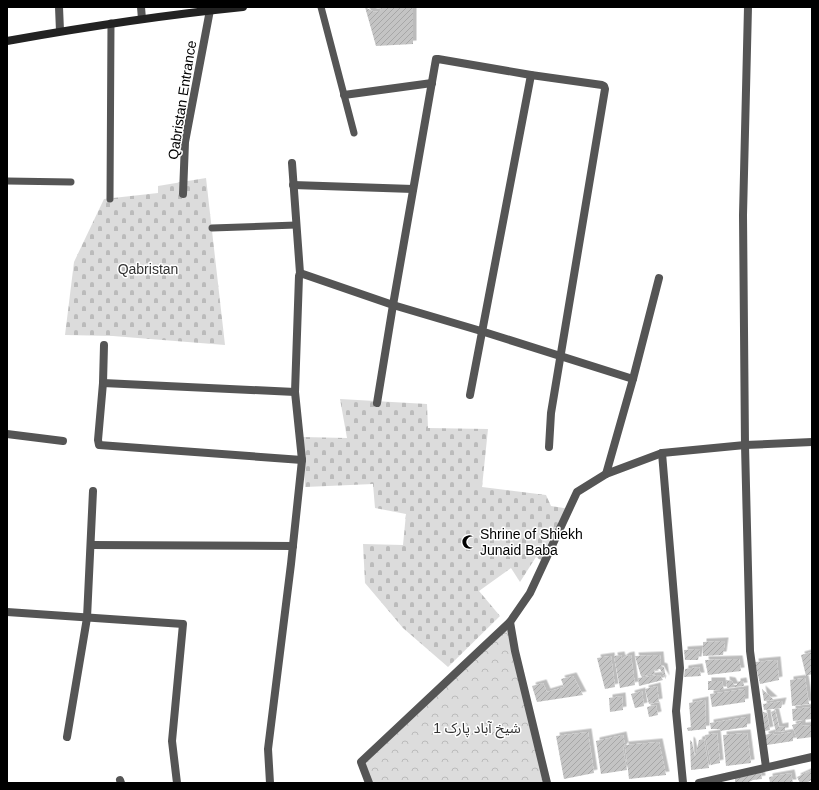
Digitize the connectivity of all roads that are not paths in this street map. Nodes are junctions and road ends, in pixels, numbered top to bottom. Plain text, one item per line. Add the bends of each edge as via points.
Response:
1 (59, 7) edge
2 (141, 7) edge
3 (243, 7) edge
4 (322, 7) edge
5 (748, 7) edge
6 (210, 10) junction
7 (142, 19) junction
8 (111, 23) junction
9 (60, 31) junction
10 (7, 41) edge
11 (531, 75) junction
12 (432, 83) junction
13 (344, 95) junction
14 (354, 133) dead end
15 (292, 163) dead end
16 (7, 181) edge
17 (71, 182) dead end
18 (293, 185) junction
19 (413, 189) junction
20 (183, 194) dead end
21 (110, 199) dead end
22 (296, 225) junction
23 (212, 228) dead end
24 (300, 273) junction
25 (659, 278) dead end
26 (393, 305) junction
27 (481, 331) junction
28 (104, 345) dead end
29 (561, 356) junction
30 (633, 379) junction
31 (103, 382) junction
32 (295, 392) junction
33 (470, 395) dead end
34 (377, 403) dead end
35 (7, 434) edge
36 (63, 441) dead end
37 (812, 442) edge
38 (745, 445) junction
39 (548, 447) dead end
40 (662, 454) junction
41 (302, 460) junction
42 (606, 474) junction
43 (93, 491) dead end
44 (91, 545) junction
45 (293, 546) junction
46 (7, 612) edge
47 (87, 618) junction
48 (510, 622) junction
49 (67, 737) dead end
50 (812, 756) edge
51 (766, 767) junction
52 (177, 783) edge
53 (270, 783) edge
54 (369, 783) edge
55 (547, 783) edge
56 (683, 783) edge
57 (699, 783) edge

1 - 9 street
2 - 7 street
3 - 6 main road
4 - 13 lane
5 - 38 street via 743,215
6 - 7 main road
6 - 20 street, Qabristan Entrance via 185,142
7 - 8 main road
8 - 9 main road
8 - 21 lane
9 - 10 main road
11 - 12 street via 436,59
11 - 27 street
11 - 29 street via 604,86
12 - 13 street
12 - 19 street
13 - 14 lane
15 - 18 street
16 - 17 lane
18 - 19 street
18 - 22 street
19 - 26 street
22 - 23 lane
22 - 24 street
24 - 26 street
24 - 32 street
25 - 30 street
26 - 27 street
26 - 34 street
27 - 29 street
27 - 33 street
28 - 31 street
29 - 30 street
29 - 39 street
30 - 42 street
31 - 32 street
31 - 41 street via 98,440 100,445
32 - 41 street
35 - 36 street
37 - 38 street
38 - 40 street
38 - 51 street via 750,651
40 - 42 street
40 - 56 street via 680,668 676,711
41 - 45 street
42 - 48 street via 577,492 530,593
43 - 44 street
44 - 45 street
44 - 47 street
45 - 53 street via 268,749
46 - 47 street
47 - 49 street
47 - 52 street via 183,624 172,741
48 - 54 street via 361,762
48 - 55 street
50 - 51 street
51 - 57 street

